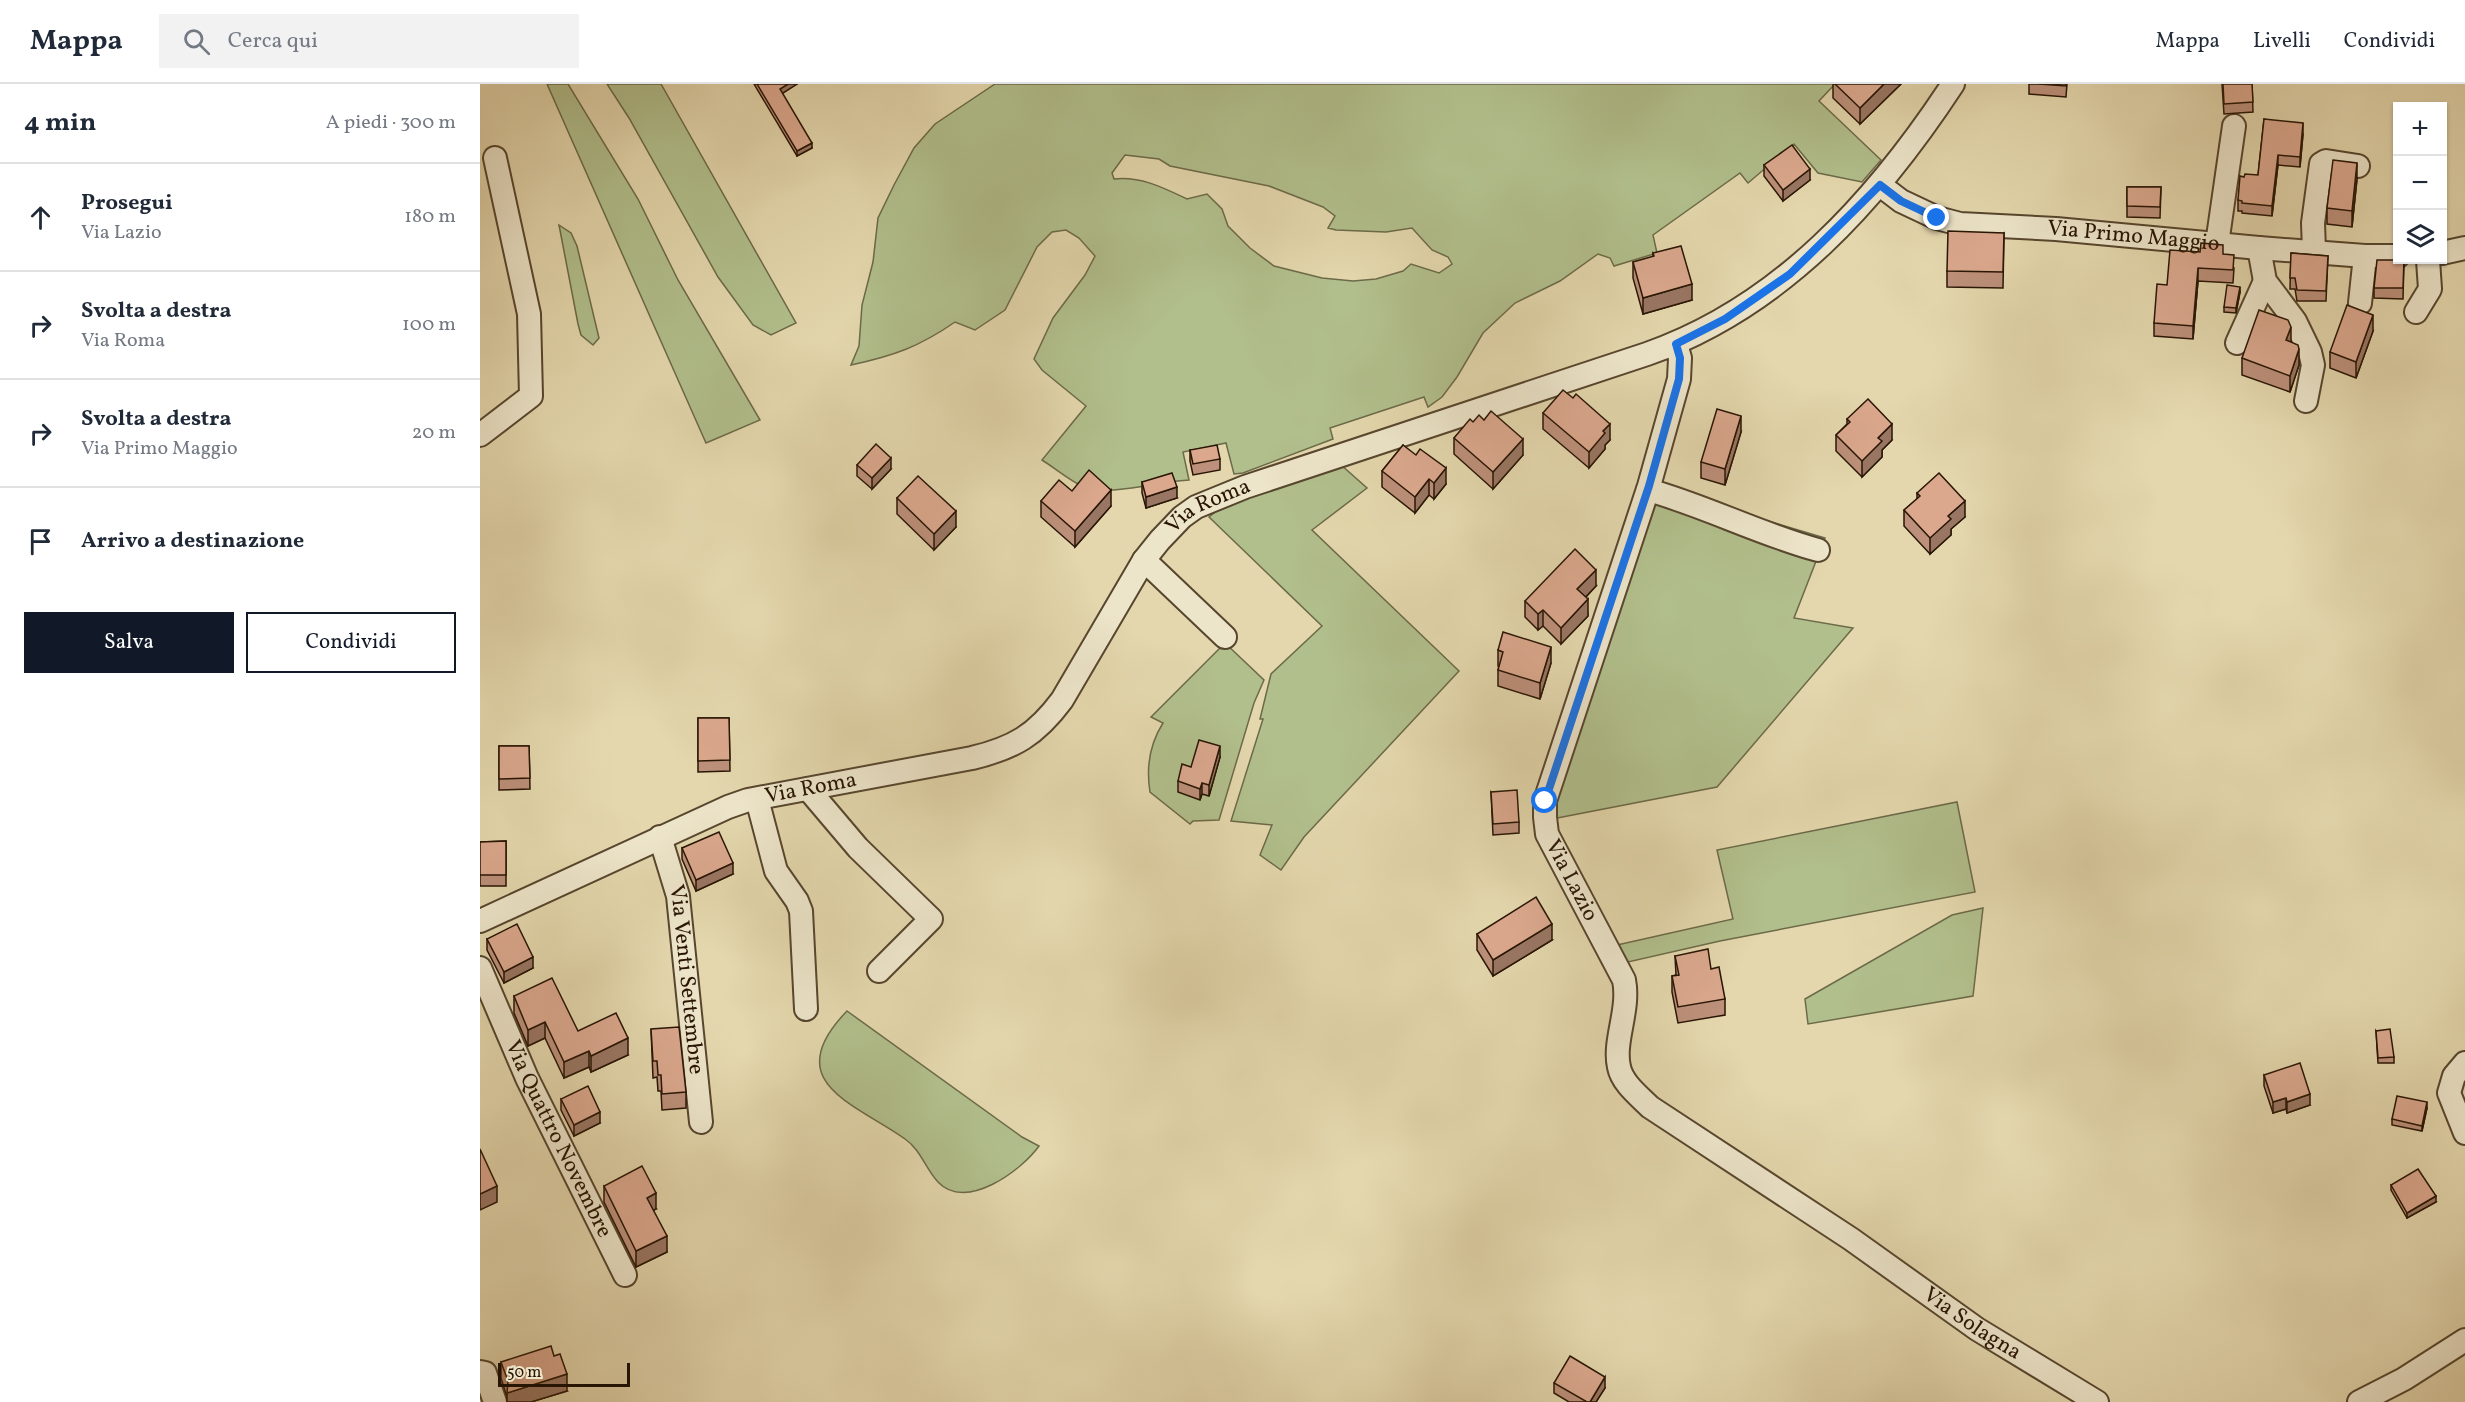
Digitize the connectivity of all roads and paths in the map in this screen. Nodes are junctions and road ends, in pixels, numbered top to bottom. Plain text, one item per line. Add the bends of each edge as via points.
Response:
1 (1953, 84) edge
2 (2234, 126) dead end
3 (495, 158) dead end
4 (2358, 166) edge
5 (1880, 185) junction
6 (2217, 244) junction
7 (2259, 248) junction
8 (2465, 248) edge
9 (2314, 251) junction
10 (2447, 252) edge
11 (2365, 256) junction
12 (2393, 256) edge
13 (2428, 264) edge
14 (2265, 281) junction
15 (2360, 303) dead end
16 (2416, 312) dead end
17 (2237, 343) dead end
18 (1676, 344) junction
19 (2306, 401) dead end
20 (480, 435) edge
21 (1648, 490) junction
22 (1818, 550) dead end
23 (1144, 560) junction
24 (1225, 637) dead end
25 (808, 789) junction
26 (757, 799) junction
27 (660, 837) junction
28 (480, 921) edge
29 (480, 968) edge
30 (879, 971) dead end
31 (806, 1009) dead end
32 (2465, 1064) edge
33 (701, 1122) dead end
34 (2465, 1133) edge
35 (1851, 1239) joint
36 (625, 1275) dead end
37 (2465, 1340) edge
38 (480, 1372) edge
39 (495, 1402) edge
40 (2097, 1402) edge
41 (2359, 1402) edge

1 - 5 street, Via Roma
2 - 6 street
3 - 20 street via 529,314 531,396
4 - 9 street via 2326,161 2321,164 2313,224
5 - 6 street, Via Primo Maggio via 1901,201 1960,224
5 - 18 street, Via Roma via 1790,274 1725,319
6 - 7 street, Via Primo Maggio
7 - 9 street, Via Primo Maggio
7 - 14 street
8 - 10 street
9 - 11 street, Via Primo Maggio
11 - 12 street, Via Primo Maggio
11 - 15 street
13 - 16 street via 2430,289
14 - 17 street
14 - 19 street via 2295,321 2310,352 2313,364
18 - 21 street, Via Lazio via 1679,379
18 - 23 street, Via Roma via 1211,499 1182,517
21 - 22 street
21 - 35 street, Via Lazio via 1545,801 1547,834 1624,980 1627,994 1619,1068 1631,1088 1650,1107
23 - 24 street
23 - 25 street, Via Roma via 1062,700 1031,735 993,753
25 - 26 street, Via Roma
25 - 30 street via 858,848 931,919
26 - 27 street, Via Roma via 728,807
26 - 31 street via 776,871 801,911
27 - 28 street, Via Roma
27 - 33 street, Via Venti Settembre via 678,897
29 - 36 street, Via Quattro Novembre via 527,1078
32 - 34 street via 2454,1076 2449,1093
35 - 40 street, Via Solagna via 1977,1329
37 - 41 street
38 - 39 street via 485,1373

